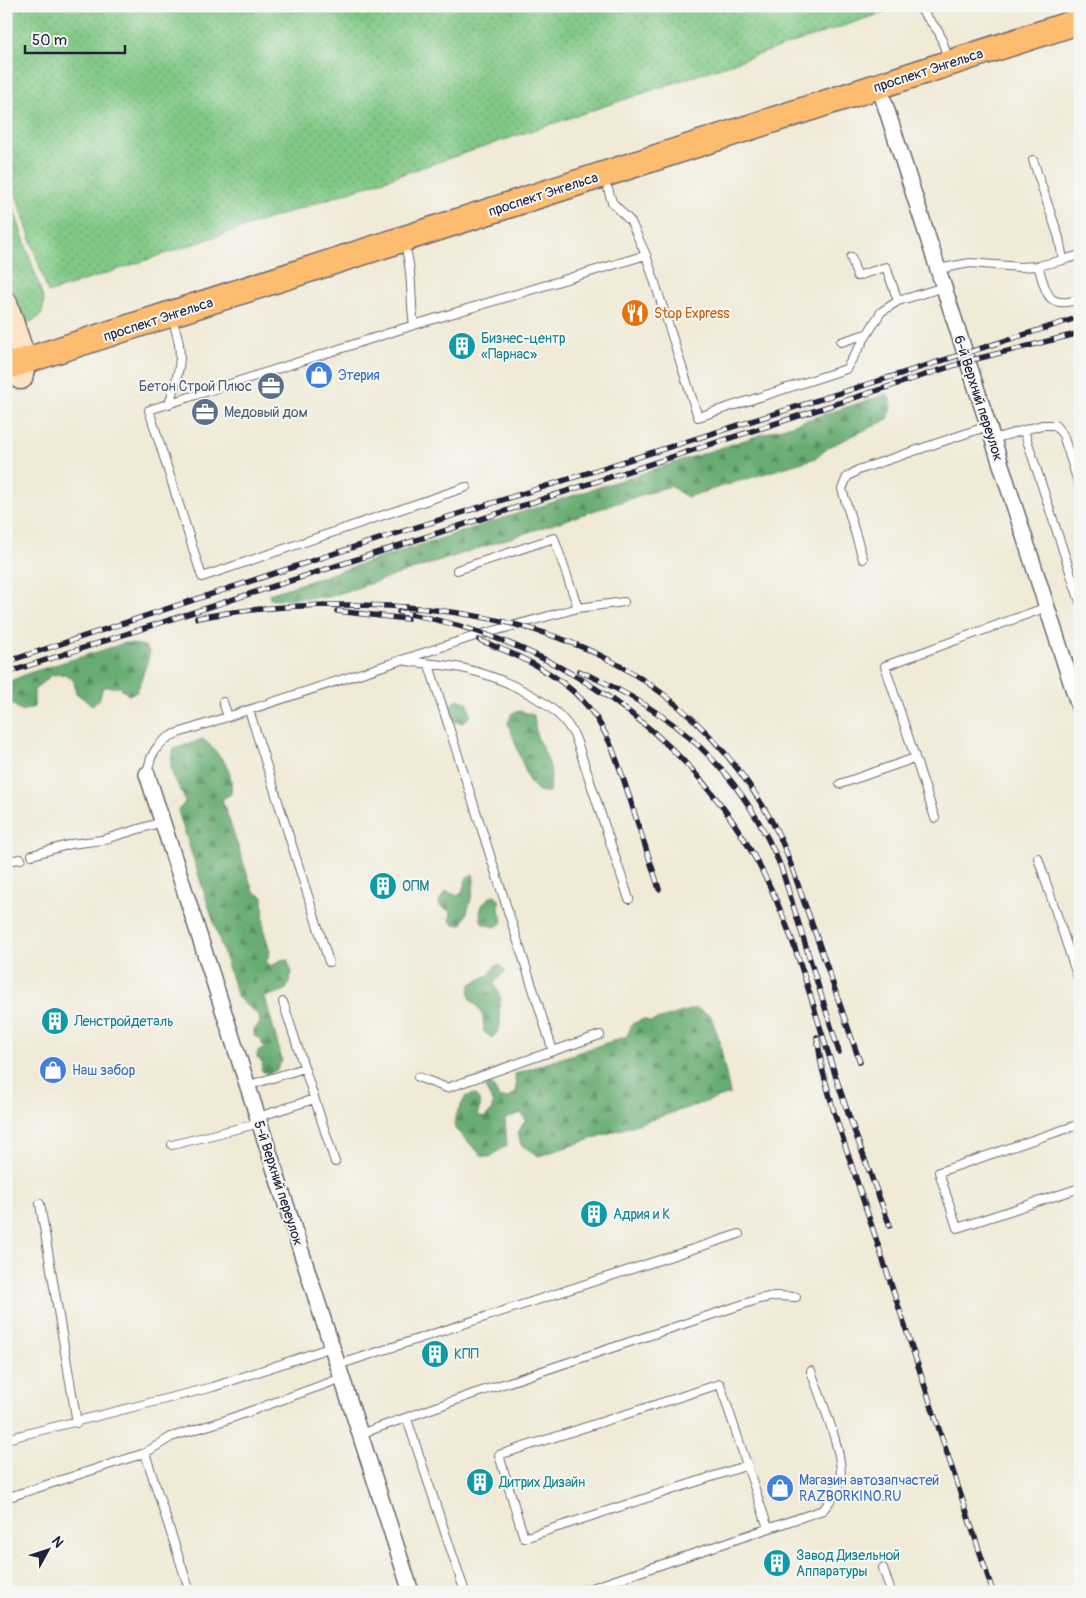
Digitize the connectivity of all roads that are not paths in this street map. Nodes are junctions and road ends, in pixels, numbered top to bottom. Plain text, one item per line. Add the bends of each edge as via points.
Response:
1 (918, 6) edge
2 (1080, 21) edge
3 (1080, 36) edge
4 (950, 63) junction
5 (882, 93) junction
6 (1033, 160) dead end
7 (608, 189) junction
8 (407, 254) junction
9 (646, 255) junction
10 (1080, 255) edge
11 (851, 257) dead end
12 (1063, 260) junction
13 (1038, 266) junction
14 (938, 269) junction
15 (944, 287) junction
16 (1080, 299) edge
17 (898, 301) junction
18 (6, 304) edge
19 (414, 325) junction
20 (176, 328) junction
21 (866, 334) junction
22 (841, 342) dead end
23 (13, 371) edge
24 (169, 404) junction
25 (1024, 431) junction
26 (991, 432) junction
27 (466, 487) dead end
28 (1080, 488) edge
29 (863, 559) dead end
30 (457, 570) dead end
31 (1076, 577) edge
32 (624, 602) dead end
33 (1080, 602) edge
34 (1047, 607) junction
35 (578, 608) junction
36 (399, 660) junction
37 (429, 665) junction
38 (1077, 689) edge
39 (223, 702) dead end
40 (249, 710) junction
41 (1080, 710) edge
42 (228, 717) junction
43 (915, 758) junction
44 (147, 774) joint
45 (840, 784) dead end
46 (935, 818) dead end
47 (162, 822) junction
48 (32, 855) dead end
49 (1038, 858) dead end
50 (21, 859) dead end
51 (6, 862) edge
52 (629, 899) dead end
53 (329, 962) dead end
54 (1080, 984) edge
55 (283, 1002) dead end
56 (600, 1035) dead end
57 (553, 1052) junction
58 (304, 1068) junction
59 (418, 1077) dead end
60 (247, 1086) junction
61 (314, 1098) junction
62 (259, 1120) junction
63 (1080, 1124) edge
64 (172, 1145) dead end
65 (335, 1162) dead end
66 (1080, 1188) edge
67 (40, 1204) dead end
68 (740, 1234) dead end
69 (796, 1297) dead end
70 (332, 1347) junction
71 (811, 1370) dead end
72 (340, 1372) junction
73 (407, 1419) junction
74 (77, 1423) junction
75 (360, 1434) junction
76 (6, 1440) edge
77 (145, 1453) junction
78 (748, 1465) junction
79 (6, 1498) edge
80 (768, 1528) junction
81 (883, 1568) dead end
82 (190, 1592) edge
83 (411, 1592) edge
84 (466, 1592) edge
85 (580, 1592) edge
86 (891, 1592) edge

1 - 4 lane via 939,32
2 - 4 main road, проспект Энгельса
3 - 5 main road, проспект Энгельса
4 - 5 main road, проспект Энгельса
5 - 7 main road, проспект Энгельса
5 - 14 street, 6-й Верхний переулок
5 - 23 main road, проспект Энгельса
6 - 12 lane
7 - 8 main road, проспект Энгельса
7 - 9 lane via 612,202 636,230
8 - 19 lane via 412,273
8 - 20 main road, проспект Энгельса
9 - 19 lane
9 - 21 lane via 698,417 846,369
10 - 12 lane
11 - 17 lane via 858,276 886,267
12 - 13 lane
13 - 14 lane via 970,263
13 - 16 lane via 1052,301 1066,304
14 - 15 street, 6-й Верхний переулок
15 - 17 lane
15 - 26 street, 6-й Верхний переулок
17 - 21 lane via 881,312
18 - 23 street
19 - 24 lane
20 - 23 main road, проспект Энгельса
20 - 24 lane via 181,362
21 - 22 lane
24 - 27 lane via 149,410 202,577
25 - 26 lane
25 - 28 lane via 1049,424 1060,429
25 - 31 lane
26 - 29 lane via 858,470 847,478 842,489
26 - 34 street, 6-й Верхний переулок
30 - 35 lane via 554,538
31 - 33 lane
32 - 35 lane
34 - 38 street, 6-й Верхний переулок
34 - 43 lane via 885,666
35 - 36 lane
36 - 37 lane
36 - 40 lane
37 - 52 lane via 493,677 539,700 560,716 579,748
37 - 57 lane
38 - 41 street, 6-й Верхний переулок
39 - 42 lane
40 - 42 lane
40 - 53 lane
42 - 44 lane via 167,737 153,753
43 - 45 lane
43 - 46 lane
44 - 47 street, 5-й Верхний переулок
47 - 48 lane via 102,840 71,844
47 - 60 street, 5-й Верхний переулок
49 - 54 lane
50 - 51 lane
55 - 58 lane
56 - 57 lane
57 - 59 lane via 447,1088
58 - 60 lane
58 - 61 lane
60 - 62 street, 5-й Верхний переулок
61 - 62 lane
61 - 65 lane
62 - 64 lane
62 - 70 street, 5-й Верхний переулок
63 - 66 lane via 939,1172 957,1228
67 - 74 lane
68 - 72 lane
69 - 73 lane via 775,1296 759,1300 473,1394
70 - 72 street, 5-й Верхний переулок
70 - 74 lane via 212,1387
71 - 80 lane via 839,1456 841,1478 834,1497 823,1510
72 - 75 street, 5-й Верхний переулок
72 - 77 lane via 223,1421 171,1437
73 - 75 lane
73 - 84 lane
74 - 76 lane
75 - 83 street, 5-й Верхний переулок
77 - 79 lane
77 - 82 lane
78 - 78 lane via 524,1538 499,1455 720,1384
78 - 80 lane
80 - 85 lane
81 - 86 lane

